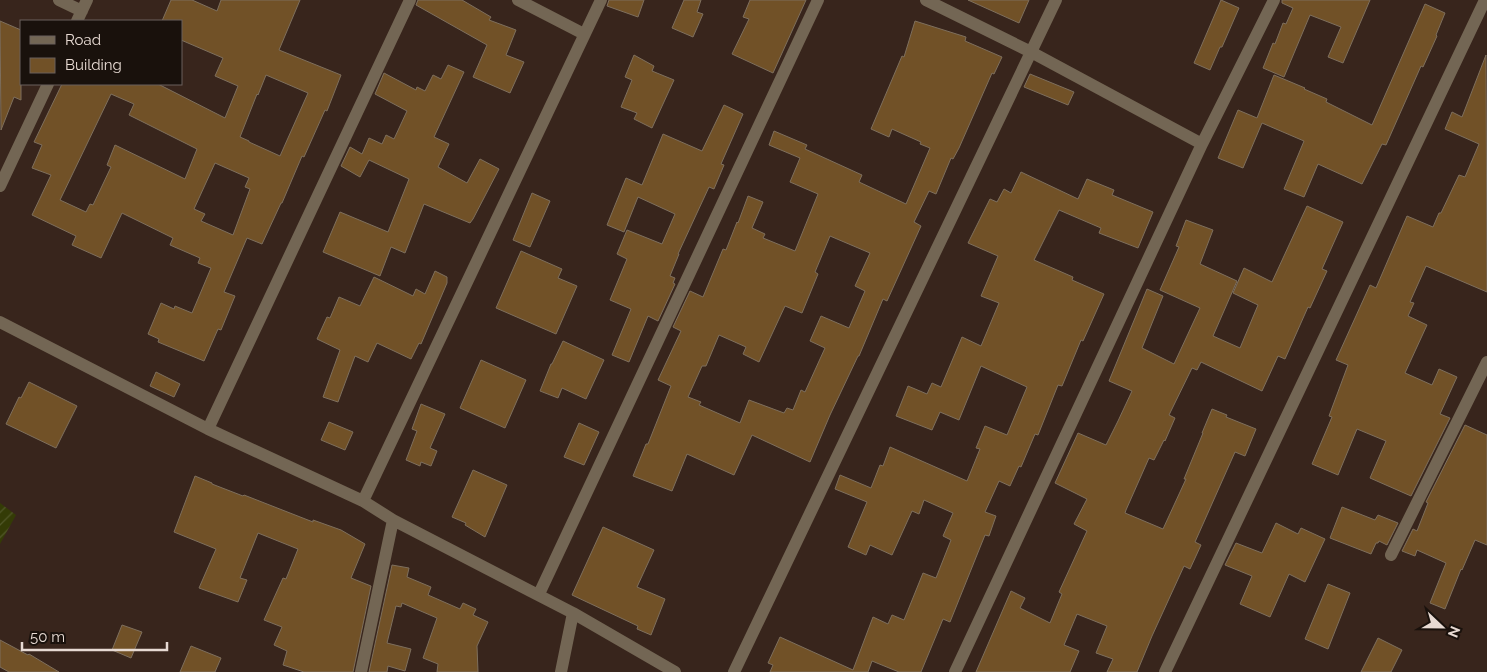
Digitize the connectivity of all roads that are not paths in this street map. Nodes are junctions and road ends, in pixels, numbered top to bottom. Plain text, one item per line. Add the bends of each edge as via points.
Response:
1 (59, 0) edge
2 (410, 0) edge
3 (518, 0) edge
4 (601, 0) edge
5 (818, 0) edge
6 (926, 0) edge
7 (1056, 0) edge
8 (1274, 0) edge
9 (1485, 0) edge
10 (82, 11) edge
11 (584, 34) junction
12 (1031, 52) junction
13 (48, 85) edge
14 (1202, 144) junction
15 (0, 186) edge
16 (0, 322) edge
17 (1487, 362) edge
18 (208, 430) junction
19 (363, 502) junction
20 (393, 520) junction
21 (1390, 555) dead end
22 (539, 594) junction
23 (573, 613) junction
24 (361, 672) edge
25 (561, 672) edge
26 (675, 672) edge
27 (734, 672) edge
28 (954, 672) edge
29 (1165, 672) edge

1 - 10 street
2 - 18 street
3 - 11 street
4 - 11 street
5 - 22 street
6 - 12 street
7 - 12 street
8 - 14 street
9 - 29 street
11 - 19 street
12 - 14 street
12 - 27 street
13 - 15 street
14 - 28 street
16 - 18 street
17 - 21 street
18 - 19 street
19 - 20 street
20 - 22 street
20 - 24 street
22 - 23 street
23 - 25 street
23 - 26 street

